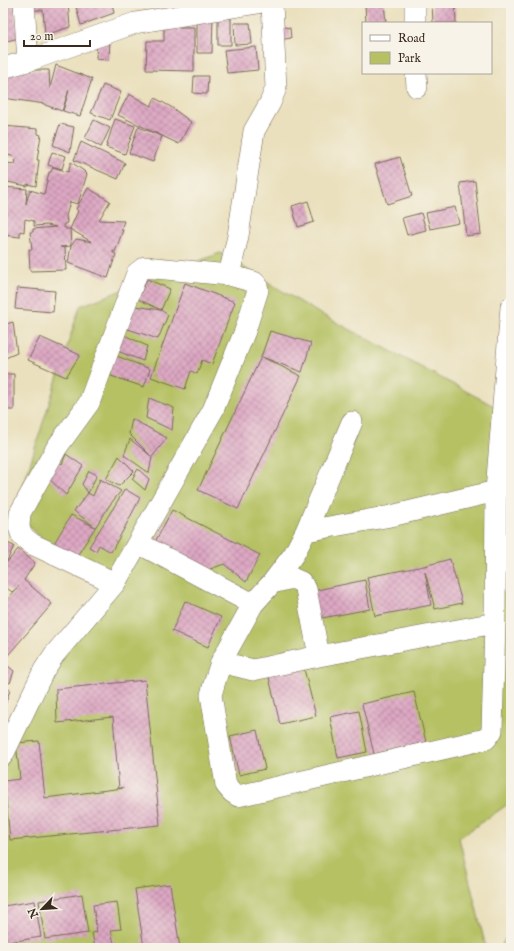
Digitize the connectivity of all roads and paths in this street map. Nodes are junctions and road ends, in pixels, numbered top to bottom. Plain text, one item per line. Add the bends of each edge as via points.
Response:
1 (24, 3) edge
2 (258, 3) edge
3 (272, 3) edge
4 (415, 3) edge
5 (415, 22) edge
6 (28, 61) junction
7 (3, 68) edge
8 (230, 275) junction
9 (511, 307) edge
10 (352, 422) dead end
11 (496, 491) junction
12 (306, 531) junction
13 (138, 543) junction
14 (115, 583) junction
15 (272, 583) junction
16 (253, 604) junction
17 (494, 623) junction
18 (319, 656) junction
19 (221, 662) junction
20 (3, 755) edge

1 - 6 street
2 - 6 street via 135,23
3 - 8 street via 276,88 254,131
4 - 5 street
6 - 7 street
8 - 13 street via 254,282 257,286 245,331 213,410
8 - 14 street via 145,267 137,273 89,403 57,447 20,513 19,527 22,536 32,544
9 - 11 street
10 - 12 street
11 - 12 street via 391,516
11 - 17 street
12 - 15 street via 294,554
13 - 14 street
13 - 16 street
14 - 20 street via 44,670
15 - 16 street
15 - 18 street via 292,578 301,582 306,589
16 - 19 street
17 - 18 street
17 - 19 street via 492,732 486,740 238,796 226,785 211,695
18 - 19 street via 253,670

